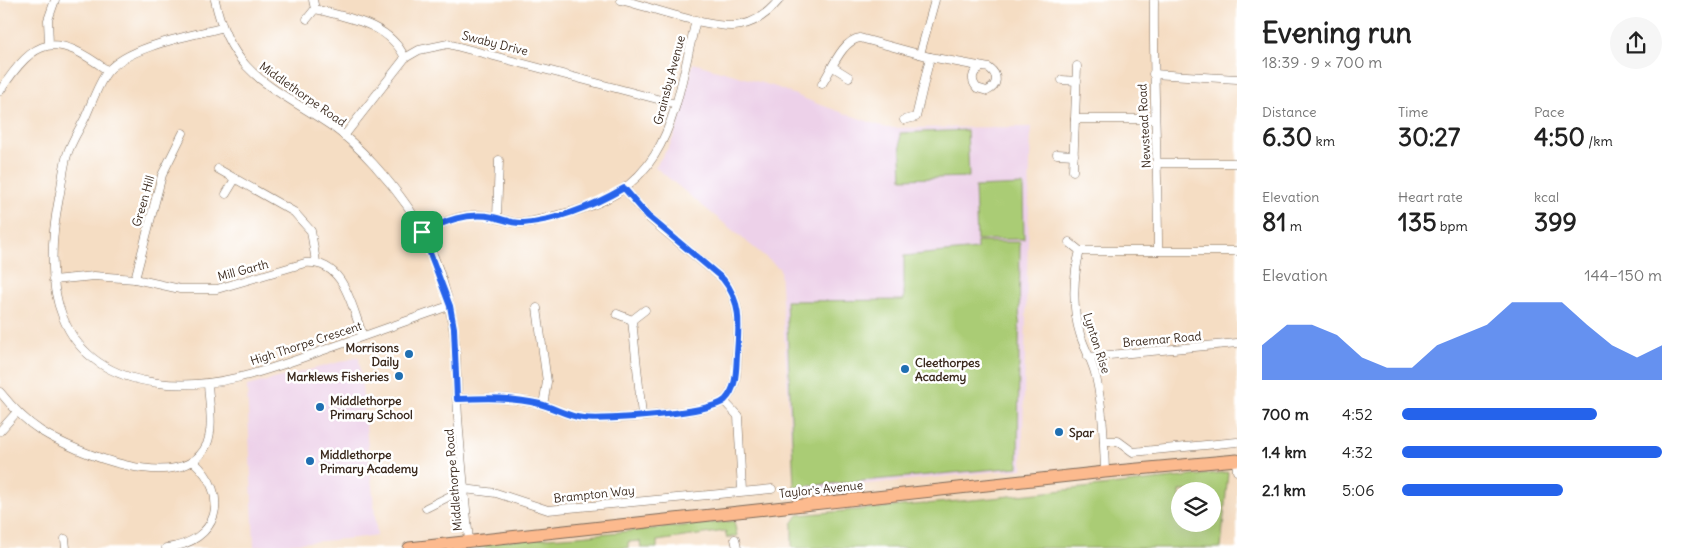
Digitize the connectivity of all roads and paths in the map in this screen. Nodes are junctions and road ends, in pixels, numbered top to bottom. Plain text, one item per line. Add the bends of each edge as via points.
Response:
1 (56, 0) edge
2 (215, 0) edge
3 (313, 0) edge
4 (621, 0) edge
5 (779, 0) edge
6 (935, 0) edge
7 (1154, 0) edge
8 (645, 3) edge
9 (315, 9) junction
10 (307, 19) dead end
11 (696, 20) junction
12 (221, 28) junction
13 (49, 44) junction
14 (920, 54) junction
15 (930, 57) junction
16 (405, 58) junction
17 (1077, 66) dead end
18 (833, 67) junction
19 (980, 68) dead end
20 (108, 71) junction
21 (1153, 74) junction
22 (849, 77) dead end
23 (1237, 79) edge
24 (1062, 80) dead end
25 (1077, 80) junction
26 (822, 84) dead end
27 (0, 91) edge
28 (676, 104) junction
29 (1075, 119) junction
30 (1155, 119) junction
31 (904, 120) dead end
32 (184, 133) dead end
33 (344, 136) junction
34 (1058, 154) dead end
35 (1074, 155) junction
36 (498, 160) dead end
37 (1158, 163) junction
38 (1237, 163) edge
39 (218, 169) dead end
40 (1073, 171) dead end
41 (235, 178) junction
42 (624, 188) junction
43 (226, 194) dead end
44 (496, 218) junction
45 (422, 232) junction
46 (1069, 242) dead end
47 (1080, 251) junction
48 (1158, 251) junction
49 (1237, 251) edge
50 (316, 262) junction
51 (135, 279) junction
52 (52, 280) junction
53 (450, 306) junction
54 (537, 308) dead end
55 (645, 310) dead end
56 (618, 314) dead end
57 (632, 320) junction
58 (363, 336) junction
59 (1237, 343) edge
60 (1088, 357) junction
61 (208, 384) junction
62 (0, 392) edge
63 (457, 399) junction
64 (724, 401) junction
65 (543, 405) junction
66 (16, 413) junction
67 (642, 415) junction
68 (0, 431) edge
69 (1104, 441) junction
70 (1237, 442) edge
71 (1237, 460) edge
72 (193, 461) junction
73 (1237, 471) edge
74 (1104, 472) junction
75 (464, 489) junction
76 (772, 489) dead end
77 (742, 491) junction
78 (426, 508) dead end
79 (65, 538) dead end
80 (735, 539) dead end
81 (469, 541) junction
82 (66, 548) edge
83 (166, 548) edge
84 (409, 548) edge
85 (736, 548) edge

1 - 13 street via 48,20
2 - 12 street, Middlethorpe Road
3 - 9 street
4 - 8 street
5 - 11 street via 763,16 743,25 721,26
6 - 14 street
7 - 21 street, Newstead Road
8 - 11 street
9 - 10 street
9 - 16 street via 380,30 400,47
11 - 28 street, Grainsby Avenue
12 - 20 street via 148,47
12 - 33 street, Middlethorpe Road via 235,54 255,76
13 - 20 street via 79,52
13 - 27 street via 26,57
14 - 15 street
14 - 18 street via 855,39
15 - 19 street
15 - 31 street via 916,116
16 - 28 street, Swaby Drive via 433,46 464,46
16 - 33 street, Swaby Drive
17 - 25 street
18 - 22 street
18 - 26 street
20 - 52 street, High Thorpe Crescent via 67,154 53,229
21 - 23 street
21 - 30 street, Newstead Road
24 - 25 street
25 - 29 street
28 - 42 street, Grainsby Avenue via 657,155
29 - 30 street
29 - 35 street
30 - 37 street, Newstead Road
32 - 51 street, Green Hill via 162,175
33 - 45 street, Middlethorpe Road via 393,187
34 - 35 street
35 - 40 street
36 - 44 street
37 - 38 street
37 - 48 street, Newstead Road
39 - 41 street
41 - 43 street
41 - 50 street via 294,212 303,221 311,231
42 - 44 street, Grainsby Avenue via 576,212 523,223
42 - 64 street via 648,216 732,289 739,312 736,372 733,386
44 - 45 street, Grainsby Avenue via 465,216
45 - 53 street, Middlethorpe Road
46 - 47 street
47 - 48 street
47 - 60 street, Lynton Rise via 1075,311
48 - 49 street
50 - 51 street, Mill Garth via 217,289 180,289
50 - 58 street via 339,275
51 - 52 street, Mill Garth via 94,276
52 - 61 street, High Thorpe Crescent via 64,325 97,360 114,371 139,380
53 - 58 street, High Thorpe Crescent
53 - 63 street, Middlethorpe Road
54 - 65 street via 548,382
55 - 57 street
56 - 57 street
57 - 67 street
58 - 61 street, High Thorpe Crescent via 277,366
59 - 60 street, Braemar Road
60 - 69 street, Lynton Rise via 1096,374
61 - 72 street via 210,433 206,446
62 - 66 street
63 - 65 street via 506,398
63 - 75 street, Middlethorpe Road
64 - 67 street via 698,410
64 - 77 street via 738,416
65 - 67 street via 583,418
66 - 68 street
66 - 72 street via 63,444 104,459 143,469 171,470
69 - 70 street via 1118,441 1133,452
69 - 74 street, Lynton Rise
71 - 73 street, Taylor's Avenue
71 - 74 main road, Taylor's Avenue
72 - 83 street via 206,475 214,493 211,524 190,544
74 - 81 main road, Taylor's Avenue
75 - 77 street, Brampton Way via 496,493 548,510
75 - 78 street
75 - 81 street, Middlethorpe Road
76 - 77 street, Brampton Way
79 - 82 street
80 - 85 street
81 - 84 main road, Taylor's Avenue

